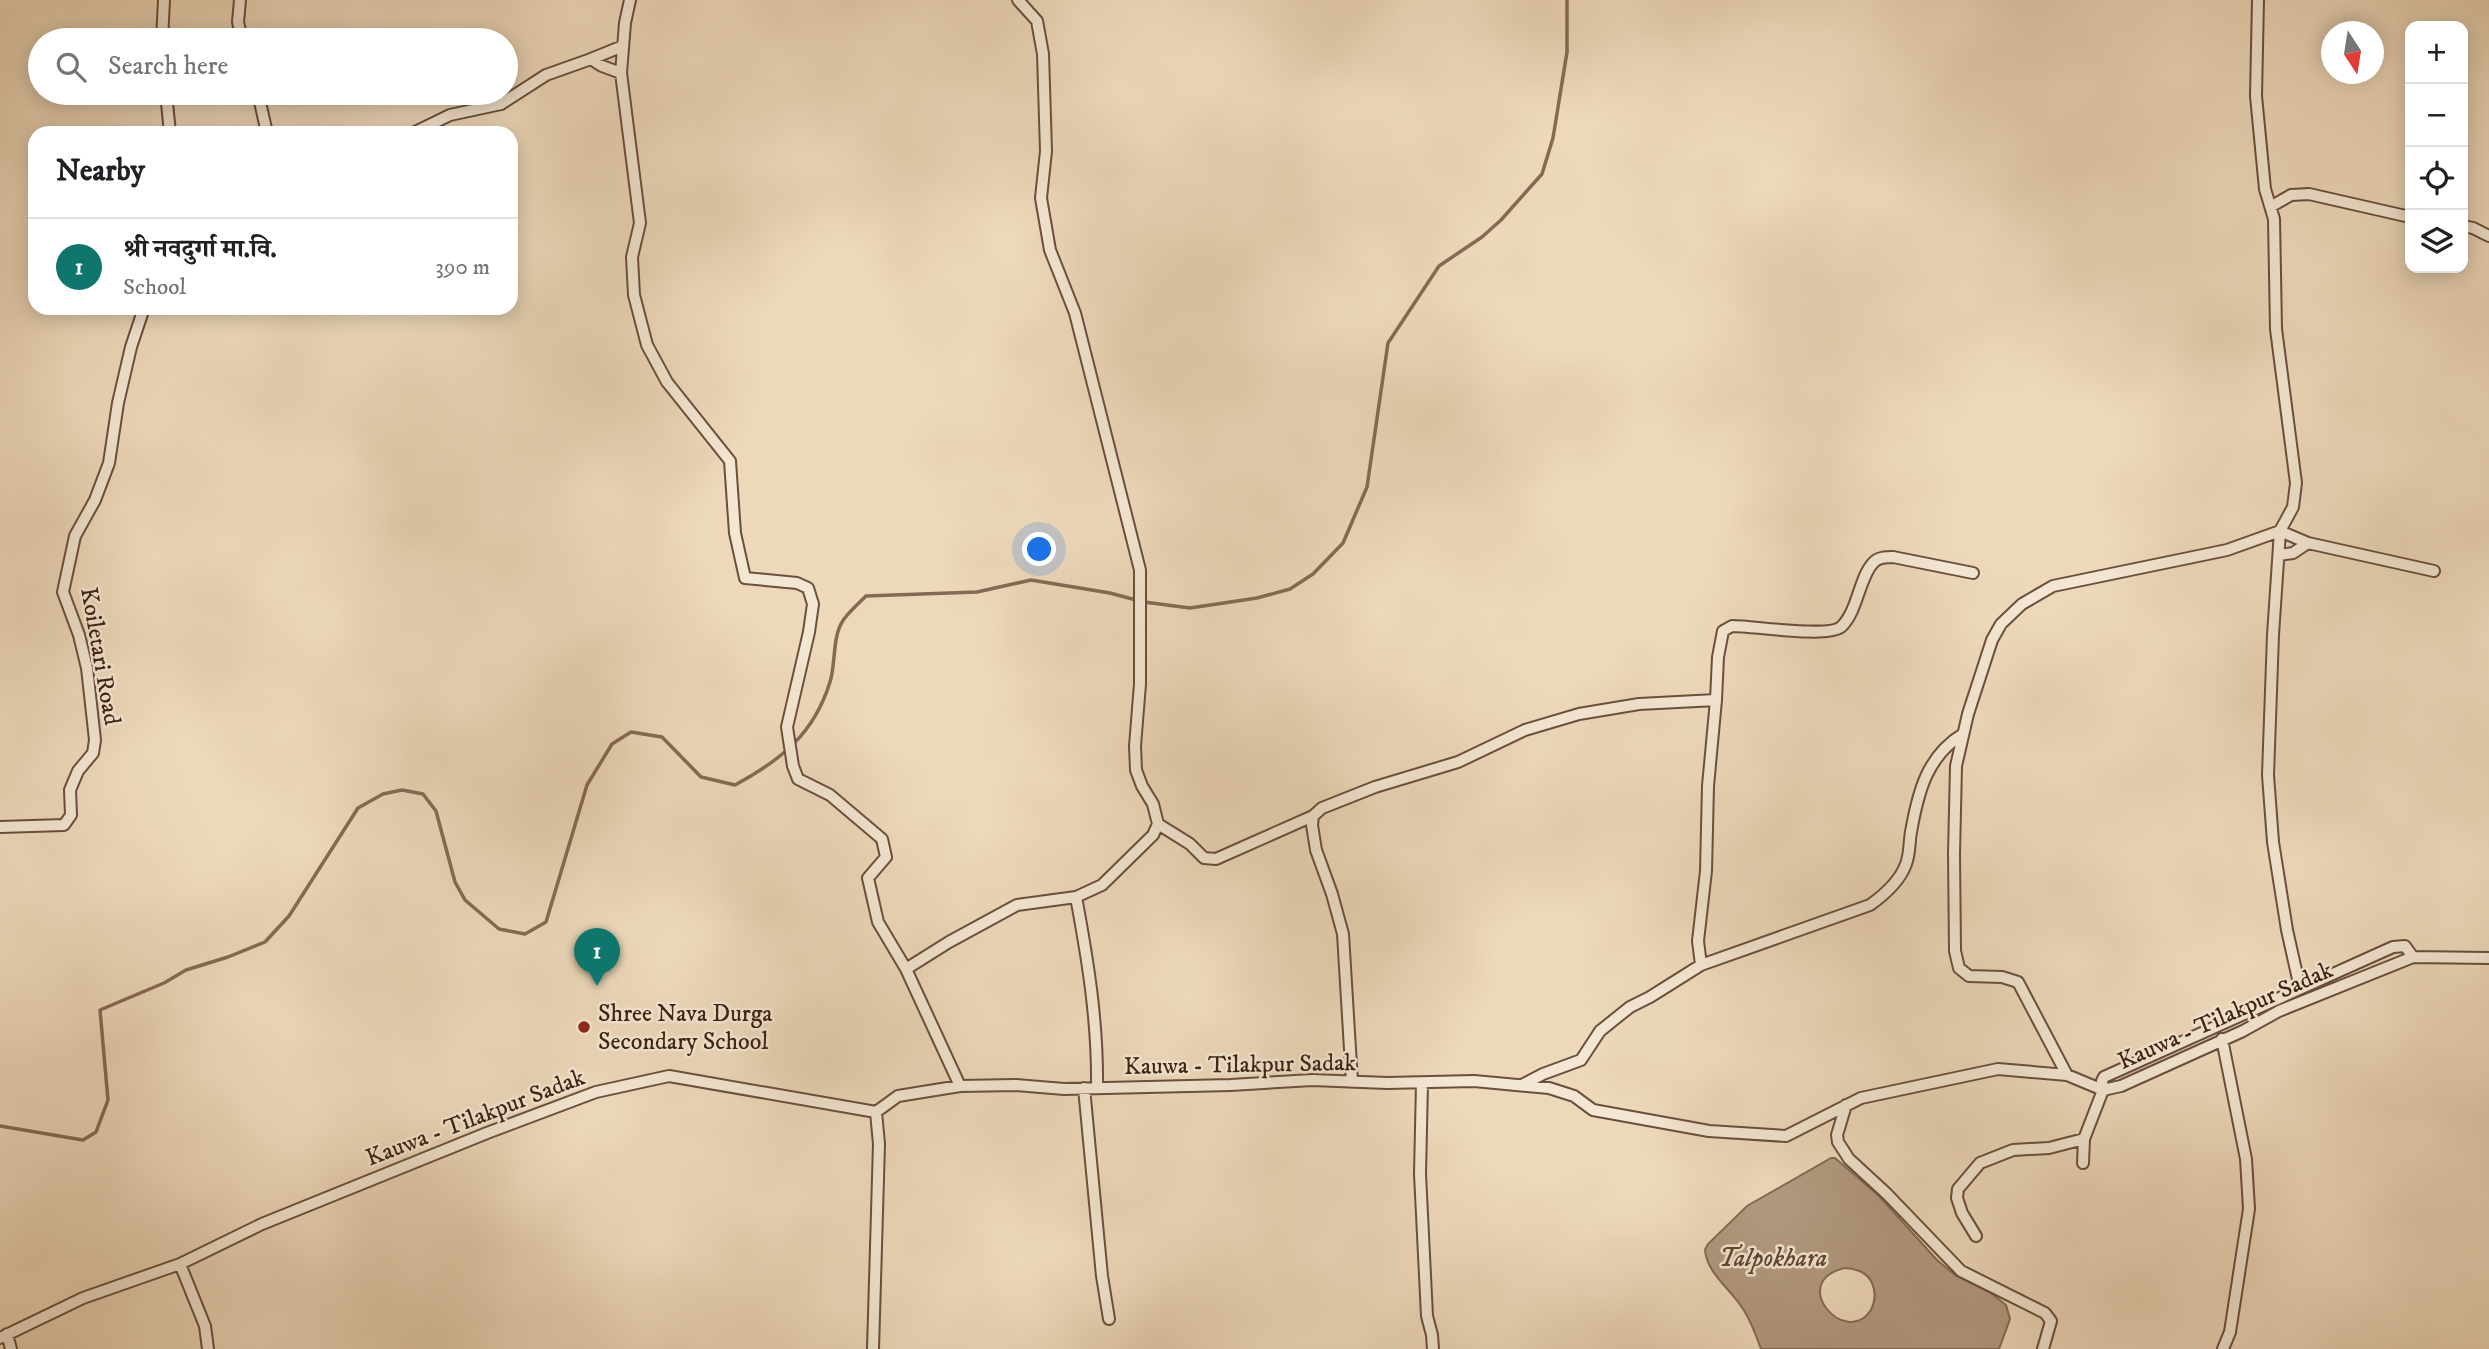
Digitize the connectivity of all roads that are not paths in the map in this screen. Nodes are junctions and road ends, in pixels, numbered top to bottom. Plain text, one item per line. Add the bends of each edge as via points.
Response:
1 (164, 0) edge
2 (240, 0) edge
3 (631, 0) edge
4 (1018, 0) edge
5 (2258, 0) edge
6 (163, 28) edge
7 (239, 28) edge
8 (623, 46) junction
9 (591, 59) junction
10 (621, 73) junction
11 (518, 93) edge
12 (167, 105) edge
13 (261, 105) edge
14 (496, 105) edge
15 (169, 126) edge
16 (265, 126) edge
17 (427, 126) edge
18 (2272, 206) junction
19 (2405, 216) edge
20 (2468, 227) edge
21 (2489, 236) edge
22 (142, 315) edge
23 (2280, 531) junction
24 (2308, 543) junction
25 (2279, 555) junction
26 (2434, 571) dead end
27 (1973, 573) dead end
28 (1716, 700) junction
29 (1964, 734) junction
30 (1312, 816) junction
31 (1158, 824) junction
32 (0, 827) edge
33 (1076, 897) junction
34 (2413, 957) junction
35 (2489, 958) edge
36 (1701, 965) junction
37 (906, 969) junction
38 (2300, 988) junction
39 (2222, 1039) junction
40 (2067, 1075) junction
41 (1352, 1082) junction
42 (1422, 1083) junction
43 (1522, 1085) junction
44 (960, 1086) junction
45 (1084, 1088) junction
46 (1097, 1088) junction
47 (2103, 1090) junction
48 (1846, 1105) junction
49 (876, 1112) junction
50 (2084, 1139) junction
51 (2083, 1163) dead end
52 (1976, 1236) dead end
53 (180, 1264) junction
54 (1109, 1319) dead end
55 (4, 1336) edge
56 (11, 1349) edge
57 (208, 1349) edge
58 (873, 1349) edge
59 (1433, 1349) edge
60 (2043, 1349) edge
61 (2223, 1349) edge

1 - 6 street
2 - 7 street
3 - 8 street
4 - 31 street via 1037,21 1043,54 1046,151 1041,198 1050,250 1074,313 1140,570 1136,770
5 - 18 street via 2256,96 2265,189
8 - 9 street
8 - 10 street
9 - 10 street
9 - 11 street via 546,75
10 - 37 street via 640,223 632,257 634,295 647,345 667,382 730,461 734,533 746,578 808,588 813,604 787,727 792,759 798,779 830,795 882,839 886,857 868,878 878,922
12 - 15 street
13 - 16 street
14 - 17 street via 450,115
18 - 19 street via 2291,195 2309,194
18 - 23 street via 2276,329 2296,483 2293,507
20 - 21 street
22 - 32 street, Koiletari Road via 108,463 75,536 64,592 87,668 93,753 78,771 71,790 71,815 64,825
23 - 24 street
23 - 25 street
23 - 29 street via 2227,550 2053,586 2022,604 1992,640
24 - 25 street
24 - 26 street
25 - 38 street via 2268,775 2273,842
27 - 28 street via 1882,557 1873,562 1841,627 1814,632 1732,626 1723,631 1719,642
28 - 30 street via 1639,704 1579,714 1525,730 1447,766 1375,787
28 - 36 street via 1698,941
29 - 36 street via 1946,745 1932,764 1916,803 1907,862 1880,898
29 - 40 street via 1956,766 1954,854 1959,968 1969,976 2018,982
30 - 31 street via 1216,859 1204,858
30 - 41 street via 1316,850 1343,934
31 - 33 street via 1153,835 1102,885
33 - 37 street via 1017,905
33 - 46 street via 1090,971
34 - 35 street, Kauwa - Tilakpur Sadak
34 - 38 street via 2405,946 2393,947
34 - 39 street, Kauwa - Tilakpur Sadak
36 - 43 street via 1630,1007 1600,1031 1581,1060
37 - 44 street
38 - 47 street via 2104,1077
39 - 47 street, Kauwa - Tilakpur Sadak
39 - 61 street via 2246,1159 2249,1209 2230,1332
40 - 47 street, Kauwa - Tilakpur Sadak
40 - 48 street, Kauwa - Tilakpur Sadak via 1998,1069
41 - 42 street, Kauwa - Tilakpur Sadak
41 - 46 street, Kauwa - Tilakpur Sadak
42 - 43 street, Kauwa - Tilakpur Sadak
42 - 59 street via 1420,1174 1427,1316
43 - 48 street, Kauwa - Tilakpur Sadak via 1574,1096 1593,1110 1745,1134 1786,1136
44 - 45 street, Kauwa - Tilakpur Sadak
44 - 49 street, Kauwa - Tilakpur Sadak via 898,1096
45 - 46 street, Kauwa - Tilakpur Sadak
45 - 54 street
47 - 50 street
48 - 60 street via 1837,1135 1849,1159 1961,1271 2045,1312 2051,1321
49 - 53 street, Kauwa - Tilakpur Sadak via 670,1076 596,1092 262,1224
49 - 58 street
50 - 51 street
50 - 52 street via 2049,1148 2013,1150 1980,1163 1958,1189 1957,1198
53 - 55 street, Kauwa - Tilakpur Sadak via 83,1298
53 - 57 street via 205,1326
55 - 56 street

